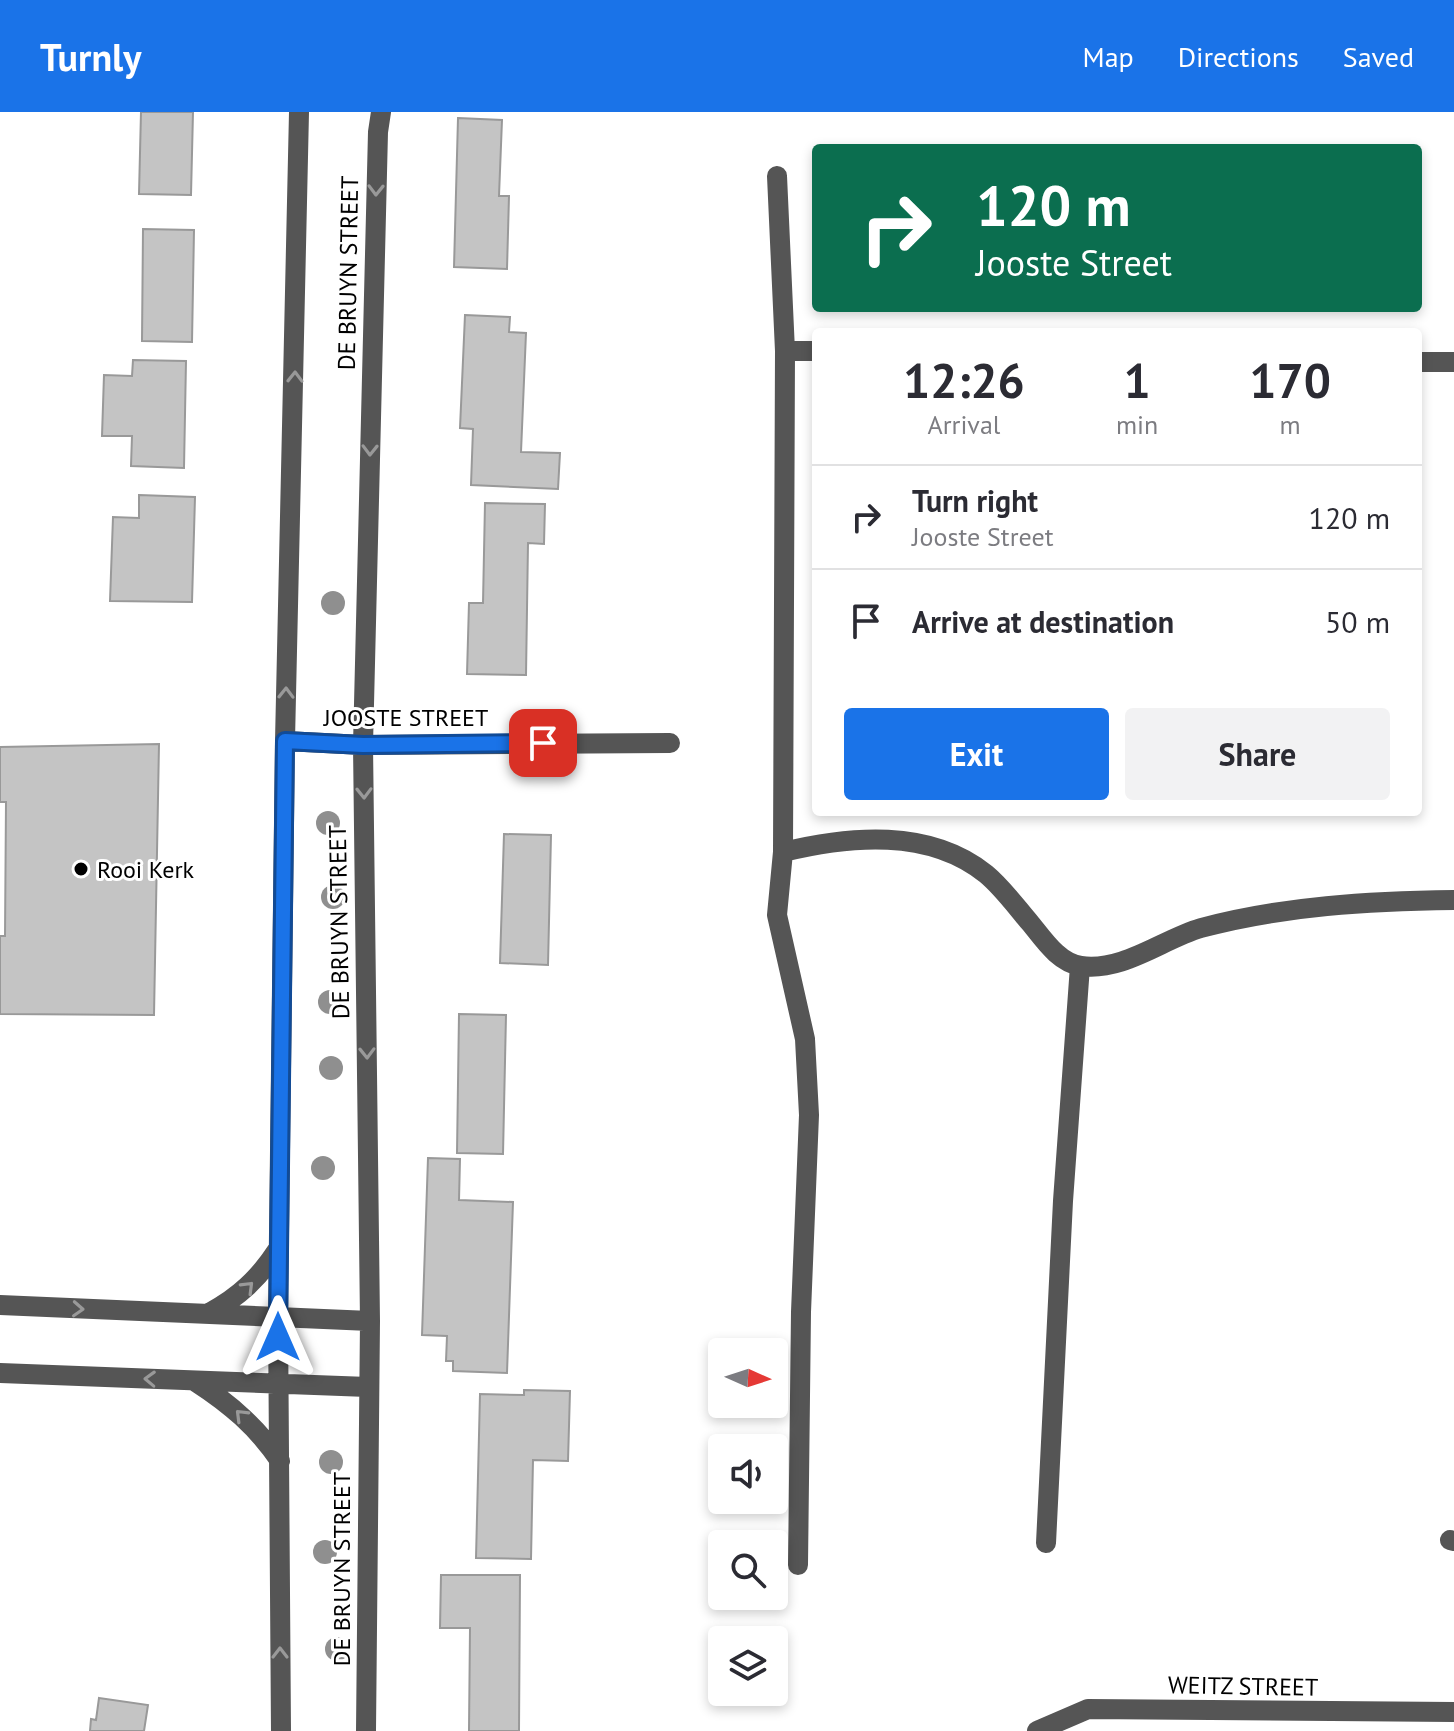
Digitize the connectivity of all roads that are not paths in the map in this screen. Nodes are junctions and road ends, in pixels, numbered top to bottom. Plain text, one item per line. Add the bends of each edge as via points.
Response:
1 (299, 112) edge
2 (381, 112) edge
3 (777, 176) dead end
4 (785, 351) junction
5 (812, 351) edge
6 (1422, 362) edge
7 (1454, 362) edge
8 (285, 741) junction
9 (670, 743) dead end
10 (363, 745) junction
11 (783, 852) junction
12 (1454, 900) edge
13 (1080, 966) junction
14 (279, 1247) junction
15 (0, 1305) edge
16 (205, 1315) junction
17 (278, 1315) junction
18 (370, 1321) junction
19 (0, 1373) edge
20 (193, 1381) junction
21 (278, 1383) junction
22 (368, 1387) junction
23 (280, 1461) junction
24 (1046, 1543) dead end
25 (798, 1565) dead end
26 (1454, 1712) edge
27 (281, 1731) edge
28 (366, 1731) edge
29 (1037, 1731) edge

8 -> 1 street
2 -> 10 street, DE BRUYN STREET
3 - 4 street
4 - 5 street
4 - 11 street
6 - 7 street
8 - 10 street, JOOSTE STREET
8 - 14 street
9 - 10 street, JOOSTE STREET
10 -> 18 street, DE BRUYN STREET
11 - 13 street via 835,839 878,839 946,852 986,874 1059,956
11 - 25 street via 777,915 805,1039 809,1115
12 - 13 street via 1307,910 1201,928 1123,960
13 - 24 street
16 -> 14 street via 237,1298
14 - 17 street
15 -> 16 street
16 - 17 street
17 - 18 street
17 - 21 street
18 - 22 street, DE BRUYN STREET
20 -> 19 street
20 - 21 street
23 -> 20 street via 230,1404
21 - 22 street
21 - 23 street
22 - 28 street, DE BRUYN STREET
27 -> 23 street
26 - 29 street, WEITZ STREET via 1088,1709

